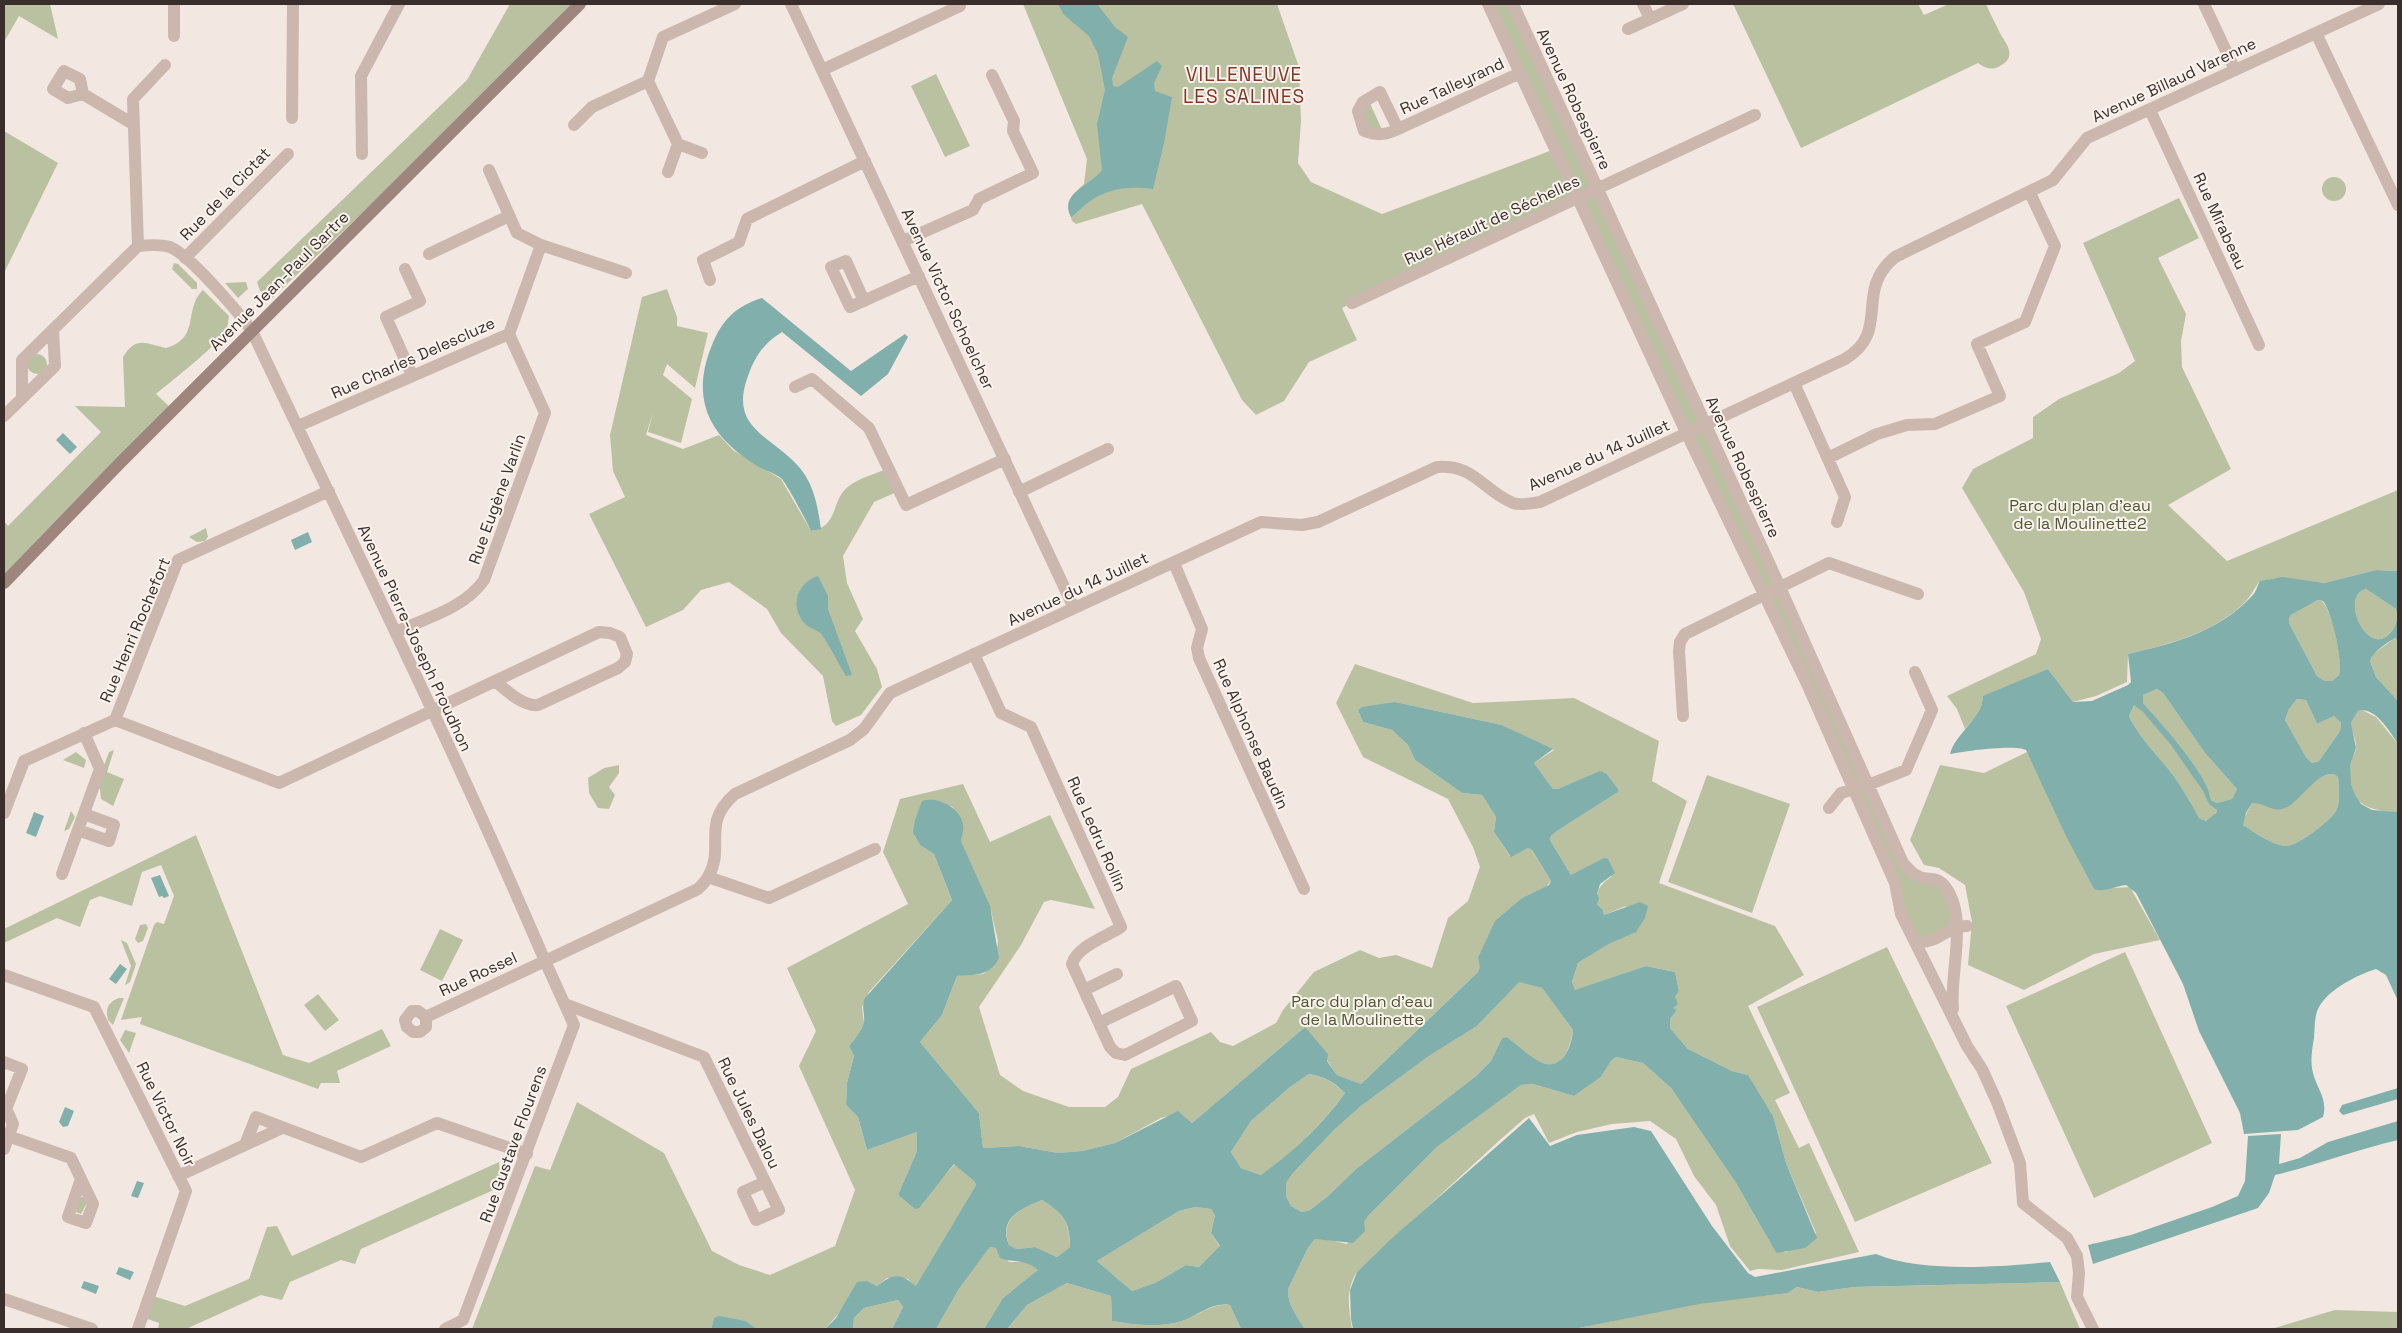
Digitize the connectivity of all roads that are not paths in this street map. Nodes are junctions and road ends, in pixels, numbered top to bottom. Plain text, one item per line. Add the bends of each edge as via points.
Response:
1 (174, 4) edge
2 (293, 4) edge
3 (399, 4) edge
4 (580, 4) edge
5 (734, 4) edge
6 (791, 4) edge
7 (959, 4) edge
8 (1488, 4) edge
9 (1513, 4) edge
10 (1643, 4) edge
11 (1683, 4) edge
12 (2204, 4) edge
13 (2379, 4) edge
14 (1650, 19) junction
15 (1628, 29) dead end
16 (2316, 33) junction
17 (174, 36) dead end
18 (165, 65) dead end
19 (822, 70) junction
20 (2235, 70) junction
21 (1520, 73) junction
22 (992, 75) dead end
23 (648, 80) junction
24 (83, 94) dead end
25 (2150, 110) junction
26 (1755, 115) dead end
27 (292, 118) dead end
28 (133, 124) junction
29 (574, 126) dead end
30 (1398, 129) dead end
31 (678, 144) junction
32 (702, 153) dead end
33 (288, 154) dead end
34 (362, 154) dead end
35 (865, 161) junction
36 (489, 170) dead end
37 (668, 172) dead end
38 (1597, 188) junction
39 (2030, 193) junction
40 (1578, 198) junction
41 (2398, 205) edge
42 (509, 216) junction
43 (902, 241) junction
44 (541, 245) junction
45 (138, 246) junction
46 (429, 254) dead end
47 (185, 258) junction
48 (405, 269) dead end
49 (626, 273) dead end
50 (919, 276) junction
51 (710, 280) dead end
52 (864, 301) dead end
53 (1352, 303) dead end
54 (53, 330) junction
55 (252, 332) junction
56 (510, 334) junction
57 (2259, 345) dead end
58 (412, 375) junction
59 (1794, 383) junction
60 (795, 387) dead end
61 (22, 398) junction
62 (4, 416) edge
63 (1706, 425) junction
64 (298, 426) junction
65 (1687, 433) junction
66 (1108, 449) dead end
67 (1828, 458) junction
68 (1005, 459) junction
69 (329, 491) junction
70 (1019, 492) junction
71 (1837, 522) dead end
72 (1174, 563) junction
73 (4, 583) edge
74 (1780, 586) junction
75 (1918, 594) dead end
76 (1764, 596) junction
77 (1074, 608) junction
78 (396, 632) junction
79 (974, 654) junction
80 (1915, 672) dead end
81 (495, 681) junction
82 (431, 711) junction
83 (1683, 716) dead end
84 (115, 720) junction
85 (84, 733) junction
86 (1868, 785) junction
87 (1854, 790) junction
88 (1829, 808) dead end
89 (4, 813) edge
90 (84, 814) junction
91 (78, 830) junction
92 (875, 849) dead end
93 (62, 874) dead end
94 (708, 877) junction
95 (1304, 889) dead end
96 (1962, 926) junction
97 (1916, 942) junction
98 (545, 961) junction
99 (1117, 974) dead end
100 (4, 975) edge
101 (1084, 990) junction
102 (565, 1004) junction
103 (1954, 1016) junction
104 (426, 1017) dead end
105 (1099, 1024) junction
106 (4, 1064) edge
107 (5, 1107) edge
108 (282, 1128) junction
109 (8, 1136) junction
110 (245, 1145) junction
111 (4, 1148) edge
112 (527, 1154) junction
113 (178, 1176) junction
114 (82, 1179) dead end
115 (765, 1182) dead end
116 (4, 1299) edge
117 (92, 1329) edge
118 (138, 1329) edge
119 (445, 1329) edge
120 (2092, 1329) edge

1 - 17 street
2 - 27 street
3 - 34 street via 361,76
4 - 55 main road, Avenue Jean-Paul Sartre
5 - 23 street via 663,37
6 - 19 street, Avenue Victor Schoelcher
7 - 19 street
8 - 21 street
9 - 38 street, Avenue Robespierre
10 - 14 street
11 - 14 street
12 - 20 street
13 - 16 street, Avenue Billaud Varenne
14 - 15 street
16 - 20 street, Avenue Billaud Varenne
16 - 41 street
18 - 28 street via 133,99
19 - 35 street, Avenue Victor Schoelcher
20 - 25 street, Avenue Billaud Varenne
21 - 30 street, Rue Talleyrand
21 - 40 street
22 - 43 street via 1014,121 1013,131 1033,173 979,199 973,210
23 - 29 street via 592,107
23 - 31 street
24 - 28 street
25 - 39 street, Avenue Billaud Varenne via 2088,138 2054,180
25 - 57 street, Rue Mirabeau
26 - 38 street, Rue Hérault de Séchelles
28 - 45 street
31 - 32 street
31 - 37 street
33 - 47 street, Rue de la Ciotat
35 - 43 street, Avenue Victor Schoelcher
35 - 51 street via 747,219 739,242 703,260
36 - 42 street
38 - 40 street, Rue Hérault de Séchelles
38 - 63 street, Avenue Robespierre
39 - 59 street, Avenue Billaud Varenne via 1895,257 1885,265 1873,291 1870,332 1863,345 1846,359
39 - 67 street via 2056,246 2024,322 1977,344 2000,396 1935,424 1907,425 1877,434
40 - 53 street, Rue Hérault de Séchelles
40 - 65 street
42 - 44 street via 517,233
42 - 46 street
43 - 50 street, Avenue Victor Schoelcher
44 - 49 street
44 - 56 street, Rue Charles Delescluze
45 - 47 street, Avenue Pierre-Joseph Proudhon via 170,247
45 - 54 street
47 - 55 street, Avenue Pierre-Joseph Proudhon via 239,313
48 - 58 street via 420,301 386,316
50 - 52 street
50 - 68 street, Avenue Victor Schoelcher
54 - 61 street via 22,360
54 - 61 street via 55,366
55 - 64 street, Avenue Pierre-Joseph Proudhon
55 - 73 main road, Avenue Jean-Paul Sartre
56 - 58 street, Rue Charles Delescluze
56 - 78 street, Rue Eugène Varlin via 546,412 484,580 464,601
58 - 64 street, Rue Charles Delescluze
59 - 63 street, Avenue Billaud Varenne
59 - 67 street
60 - 68 street via 812,379 868,428 906,505
61 - 62 street
63 - 65 street, Avenue du 14 Juillet
63 - 74 street, Avenue Robespierre
64 - 69 street, Avenue Pierre-Joseph Proudhon
65 - 72 street, Avenue du 14 Juillet via 1540,502 1513,503 1474,475 1450,466 1436,467 1318,522 1302,525 1261,522
65 - 76 street
66 - 70 street
67 - 71 street via 1846,497
68 - 70 street, Avenue Victor Schoelcher
69 - 78 street, Avenue Pierre-Joseph Proudhon
69 - 84 street, Rue Henri Rochefort via 178,560
70 - 77 street, Avenue Victor Schoelcher
72 - 77 street, Avenue du 14 Juillet
72 - 95 street, Rue Alphonse Baudin via 1202,629 1197,648 1199,658
74 - 75 street via 1829,563
74 - 76 street
74 - 86 street, Avenue Robespierre
76 - 83 street via 1685,634 1679,651
76 - 87 street
77 - 79 street, Avenue du 14 Juillet
78 - 82 street, Avenue Pierre-Joseph Proudhon
79 - 94 street, Avenue du 14 Juillet via 890,694 864,729 850,740 735,794 717,816 714,854
79 - 101 street, Rue Ledru Rollin via 1002,713 1031,727 1121,927 1074,956 1072,964
80 - 86 street via 1932,710 1906,770
81 - 81 street via 599,632 620,637 627,654 625,662 618,668 538,705 525,703
81 - 82 street
82 - 84 street via 279,782
82 - 98 street, Avenue Pierre-Joseph Proudhon
84 - 85 street, Rue Henri Rochefort
85 - 89 street, Rue Henri Rochefort via 24,761
85 - 90 street via 100,769
86 - 87 street
86 - 96 street, Avenue Robespierre via 1903,863 1918,877 1935,879 1942,884
87 - 88 street via 1841,793
87 - 97 street via 1895,883 1901,914
90 - 91 street
90 - 91 street via 114,825 112,833 108,841
91 - 93 street
92 - 94 street via 769,898
94 - 98 street via 698,889 672,903
96 - 97 street via 1925,943
96 - 103 street, Avenue Robespierre via 1951,993
97 - 103 street
98 - 102 street, Rue Gustave Flourens
98 - 104 street, Rue Rossel
99 - 101 street
100 - 113 street, Rue Victor Noir via 94,1007
101 - 105 street, Rue Ledru Rollin
102 - 112 street, Rue Gustave Flourens via 574,1025
102 - 115 street, Rue Jules Dalou via 704,1057
103 - 120 street via 1967,1046 1982,1069 2017,1154 2023,1203 2067,1238 2076,1256 2079,1272 2077,1297
105 - 105 street, Rue Ledru Rollin via 1110,1047 1125,1055 1192,1021 1176,986
106 - 107 street via 22,1069
107 - 109 street via 13,1124
108 - 110 street
108 - 110 street via 256,1117
108 - 112 street via 361,1157 437,1122
109 - 111 street
109 - 114 street via 71,1158
110 - 113 street
112 - 119 street, Rue Gustave Flourens via 463,1320
113 - 118 street, Rue Victor Noir via 186,1191
116 - 117 street

